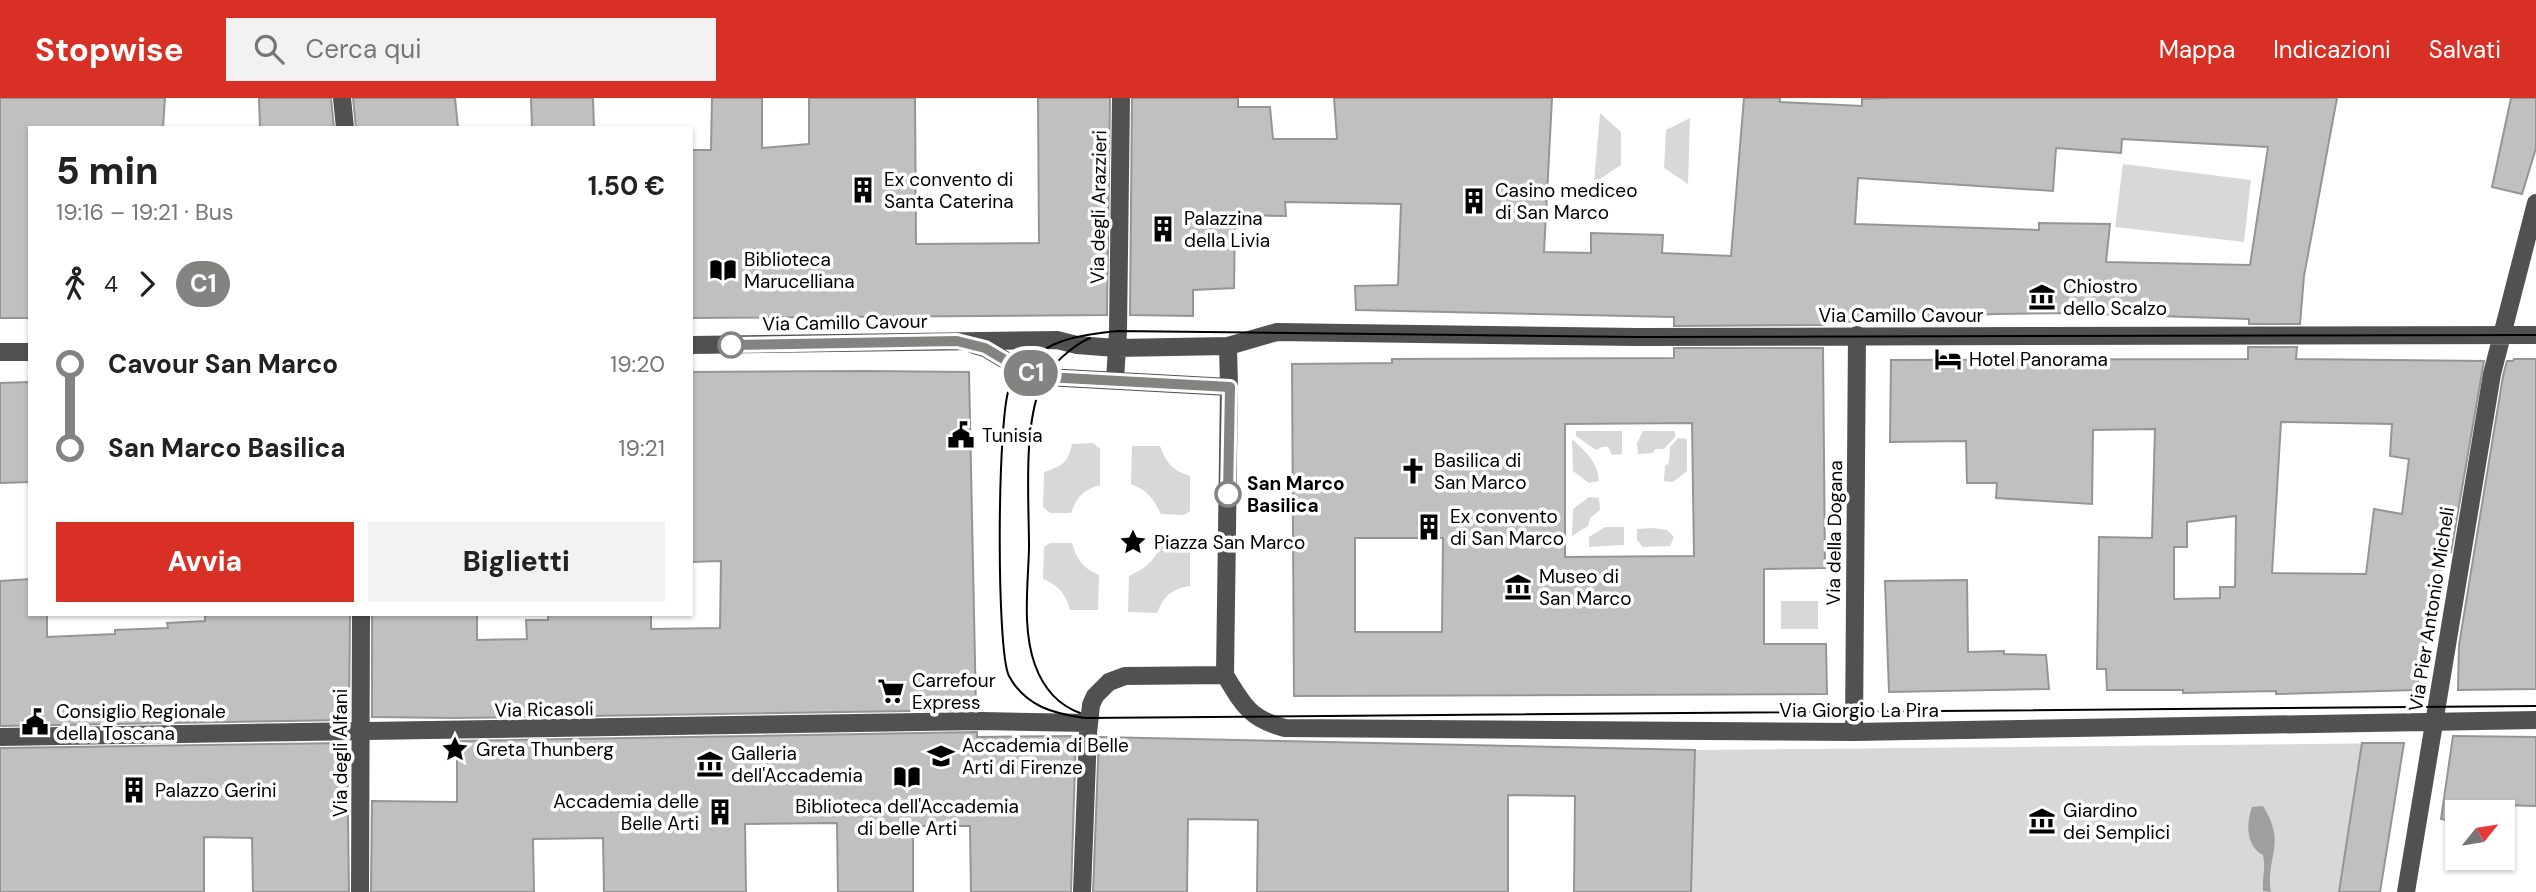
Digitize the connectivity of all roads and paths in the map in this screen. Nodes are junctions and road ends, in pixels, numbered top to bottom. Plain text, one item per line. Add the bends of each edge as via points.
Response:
1 (342, 98) edge
2 (1121, 98) edge
3 (345, 126) edge
4 (2536, 203) edge
5 (1857, 335) junction
6 (2502, 335) junction
7 (2536, 335) edge
8 (957, 341) junction
9 (693, 345) edge
10 (1228, 346) junction
11 (1116, 348) junction
12 (0, 352) edge
13 (28, 352) edge
14 (1115, 380) junction
15 (1230, 387) junction
16 (361, 616) edge
17 (1225, 675) junction
18 (2434, 720) junction
19 (2536, 720) edge
20 (1088, 728) junction
21 (361, 732) junction
22 (1854, 732) junction
23 (0, 737) edge
24 (360, 892) edge
25 (1082, 892) edge
26 (2406, 892) edge

1 - 3 street
2 - 11 street, Via degli Arazzieri
4 - 6 street, Via Pier Antonio Micheli
5 - 6 street, Via Camillo Cavour
5 - 10 street, Via Camillo Cavour via 1277,332
5 - 22 street, Via della Dogana
6 - 7 street, Via Camillo Cavour
6 - 18 street, Via Pier Antonio Micheli
8 - 9 street, Via Camillo Cavour
8 - 11 street via 1057,340
8 - 14 street via 985,348 1022,370 1046,377
10 - 11 street
10 - 15 street
11 - 14 street
12 - 13 street
14 - 15 street
15 - 17 street
16 - 21 street, Via degli Alfani
17 - 20 street via 1118,678 1095,696
17 - 22 street, Via Giorgio La Pira via 1250,713 1285,728
18 - 19 street, Via Giorgio La Pira
18 - 22 street, Via Giorgio La Pira
18 - 26 street, Via Pier Antonio Micheli
20 - 21 street, Via Ricasoli via 982,721
20 - 25 street
21 - 23 street, Via Ricasoli
21 - 24 street, Via degli Alfani

